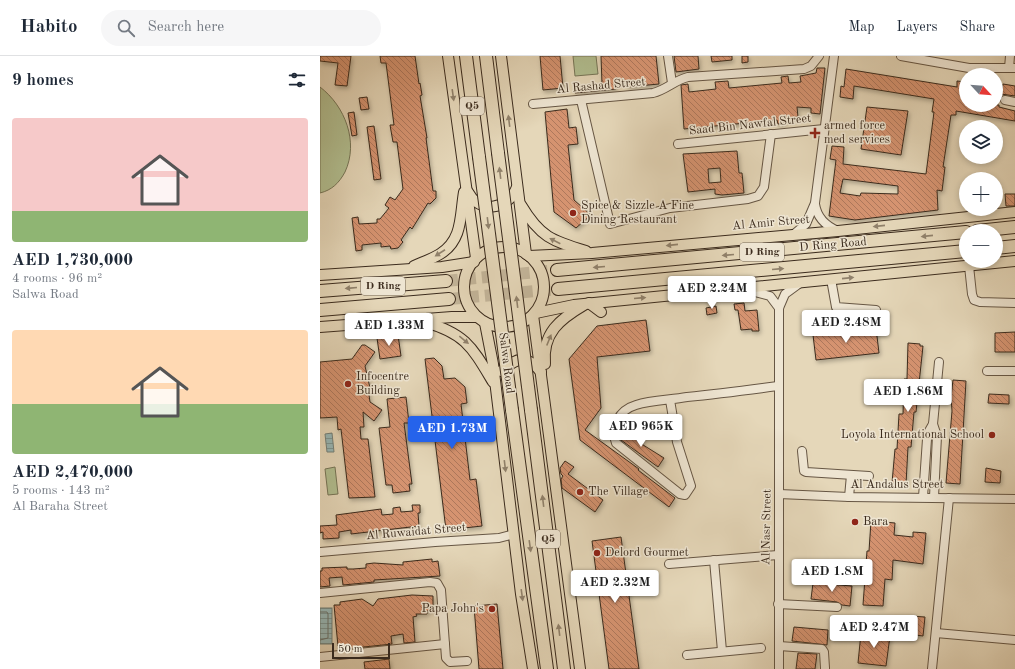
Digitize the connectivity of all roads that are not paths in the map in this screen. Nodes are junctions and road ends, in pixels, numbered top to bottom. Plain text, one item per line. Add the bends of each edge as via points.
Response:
1 (448, 56) edge
2 (466, 56) edge
3 (486, 56) edge
4 (501, 56) edge
5 (668, 56) edge
6 (819, 56) edge
7 (834, 56) edge
8 (901, 56) edge
9 (1010, 56) edge
10 (927, 58) edge
11 (1012, 68) edge
12 (672, 83) junction
13 (581, 100) junction
14 (1005, 100) dead end
15 (1015, 102) edge
16 (533, 104) dead end
17 (824, 129) junction
18 (771, 134) junction
19 (678, 144) dead end
20 (466, 185) junction
21 (517, 187) junction
22 (519, 201) junction
23 (815, 203) junction
24 (1015, 212) edge
25 (1015, 227) edge
26 (1003, 228) edge
27 (838, 231) junction
28 (959, 233) edge
29 (794, 234) junction
30 (1015, 246) edge
31 (1003, 247) edge
32 (959, 252) edge
33 (592, 253) junction
34 (528, 254) junction
35 (475, 260) junction
36 (1015, 261) edge
37 (1003, 262) edge
38 (959, 267) edge
39 (969, 268) edge
40 (407, 269) junction
41 (557, 270) tunnel mouth
42 (320, 275) edge
43 (831, 279) junction
44 (446, 281) tunnel mouth
45 (801, 282) junction
46 (739, 288) junction
47 (558, 289) tunnel mouth
48 (320, 291) edge
49 (449, 299) tunnel mouth
50 (588, 303) junction
51 (1015, 303) edge
52 (779, 308) junction
53 (320, 310) edge
54 (876, 310) dead end
55 (601, 312) dead end
56 (534, 314) junction
57 (416, 320) junction
58 (481, 320) junction
59 (320, 327) edge
60 (939, 362) dead end
61 (987, 371) dead end
62 (1015, 371) edge
63 (541, 372) junction
64 (495, 386) junction
65 (778, 386) junction
66 (670, 400) junction
67 (545, 405) junction
68 (933, 424) junction
69 (802, 451) dead end
70 (925, 463) junction
71 (936, 463) junction
72 (851, 475) junction
73 (869, 476) dead end
74 (779, 494) junction
75 (849, 497) junction
76 (923, 497) junction
77 (934, 497) junction
78 (949, 498) junction
79 (1015, 499) edge
80 (514, 534) junction
81 (320, 552) edge
82 (778, 555) junction
83 (714, 560) junction
84 (669, 564) dead end
85 (320, 593) edge
86 (778, 604) junction
87 (837, 607) dead end
88 (936, 633) junction
89 (1015, 640) edge
90 (445, 644) junction
91 (779, 646) junction
92 (761, 648) dead end
93 (722, 651) junction
94 (688, 655) dead end
95 (320, 657) edge
96 (467, 661) dead end
97 (825, 668) dead end
98 (533, 669) edge
99 (547, 669) edge
100 (564, 669) edge
101 (580, 669) edge
102 (779, 669) edge
103 (932, 669) edge

1 -> 20 main road
2 -> 99 highway, Salwa Road / Q5, bridge
100 -> 3 highway, Salwa Road / Q5, bridge
21 -> 4 main road
5 - 12 street
6 - 12 street, Al Rashad Street via 811,66 804,69 688,77
7 - 17 street
8 - 10 street
9 - 11 street
10 - 11 street via 969,68
12 - 13 street, Al Rashad Street via 653,94
13 - 16 street, Al Rashad Street
13 - 18 street via 610,224 670,208 758,196 764,187
14 - 15 street
17 - 18 street, Saad Bin Nawfal Street
17 - 23 street
18 - 19 street, Saad Bin Nawfal Street
20 - 21 main road via 470,196 480,205 493,207 506,203
20 - 35 main road
20 -> 40 main road via 461,222 453,242 439,255
21 - 22 main road
33 -> 22 main road via 561,244 545,235 536,228
22 - 34 main road
23 - 27 street via 824,222
23 - 29 street via 806,224
24 -> 27 main road, Al Amir Street
25 - 26 highway
27 - 29 main road, Al Amir Street
28 -> 41 highway, D Ring Road / D Ring
29 -> 33 main road, Al Amir Street
30 - 31 highway
47 -> 32 highway, D Ring Road / D Ring
33 - 34 main road, Al Amir Street
34 - 35 main road via 507,247 497,248 482,253
34 - 56 main road via 539,266 544,279 544,294
35 - 40 main road, D Ring via 442,267
35 - 58 main road via 466,275 464,290 468,304
36 - 37 main road
43 -> 38 main road
39 - 51 street via 974,300
40 - 42 main road, D Ring
43 - 45 main road
43 - 54 street via 836,308
44 -> 48 highway, D Ring
45 - 46 main road
45 - 52 street, Al Nasr Street via 784,294
50 -> 46 main road
46 - 52 street via 770,296
49 - 53 highway, D Ring
50 - 55 main road
50 - 56 main road via 561,306
67 -> 50 main road via 548,397 545,356 552,331 561,320
52 - 65 street, Al Nasr Street
56 - 58 main road via 525,322 510,327 494,327
56 - 63 main road
57 - 58 main road
57 - 59 main road
57 -> 64 main road via 444,328 466,341
58 - 64 main road, Salwa Road
60 - 68 street
61 - 62 street
63 - 64 main road via 531,362 516,360 500,372
63 - 67 main road
64 -> 80 main road, Salwa Road
65 - 66 street
65 - 74 street, Al Nasr Street
66 - 66 street via 678,442 691,486 685,495 680,494 616,443 613,435 614,426 619,418 635,405
67 - 101 main road
68 - 70 street via 928,435
68 - 71 street via 937,436
69 - 72 street via 805,472
70 - 71 street
70 - 76 street
71 - 77 street
72 - 73 street
72 - 75 street
74 - 75 street, Al Andalus Street
74 - 82 street, Al Nasr Street
75 - 76 street, Al Andalus Street
76 - 77 street, Al Andalus Street
77 - 78 street, Al Andalus Street
78 - 79 street, Al Andalus Street
78 - 88 street
80 - 81 street, Al Ruwaidat Street via 499,538
80 -> 98 main road, Salwa Road
82 - 83 street
82 - 86 street, Al Nasr Street
83 - 84 street
83 - 93 street
85 - 90 street via 434,582 441,590
86 - 87 street
86 - 91 street, Al Nasr Street
88 - 89 street
88 - 103 street
90 - 95 street
90 - 96 street via 447,661
91 - 97 street via 822,649
91 - 102 street, Al Nasr Street
92 - 93 street
93 - 94 street

